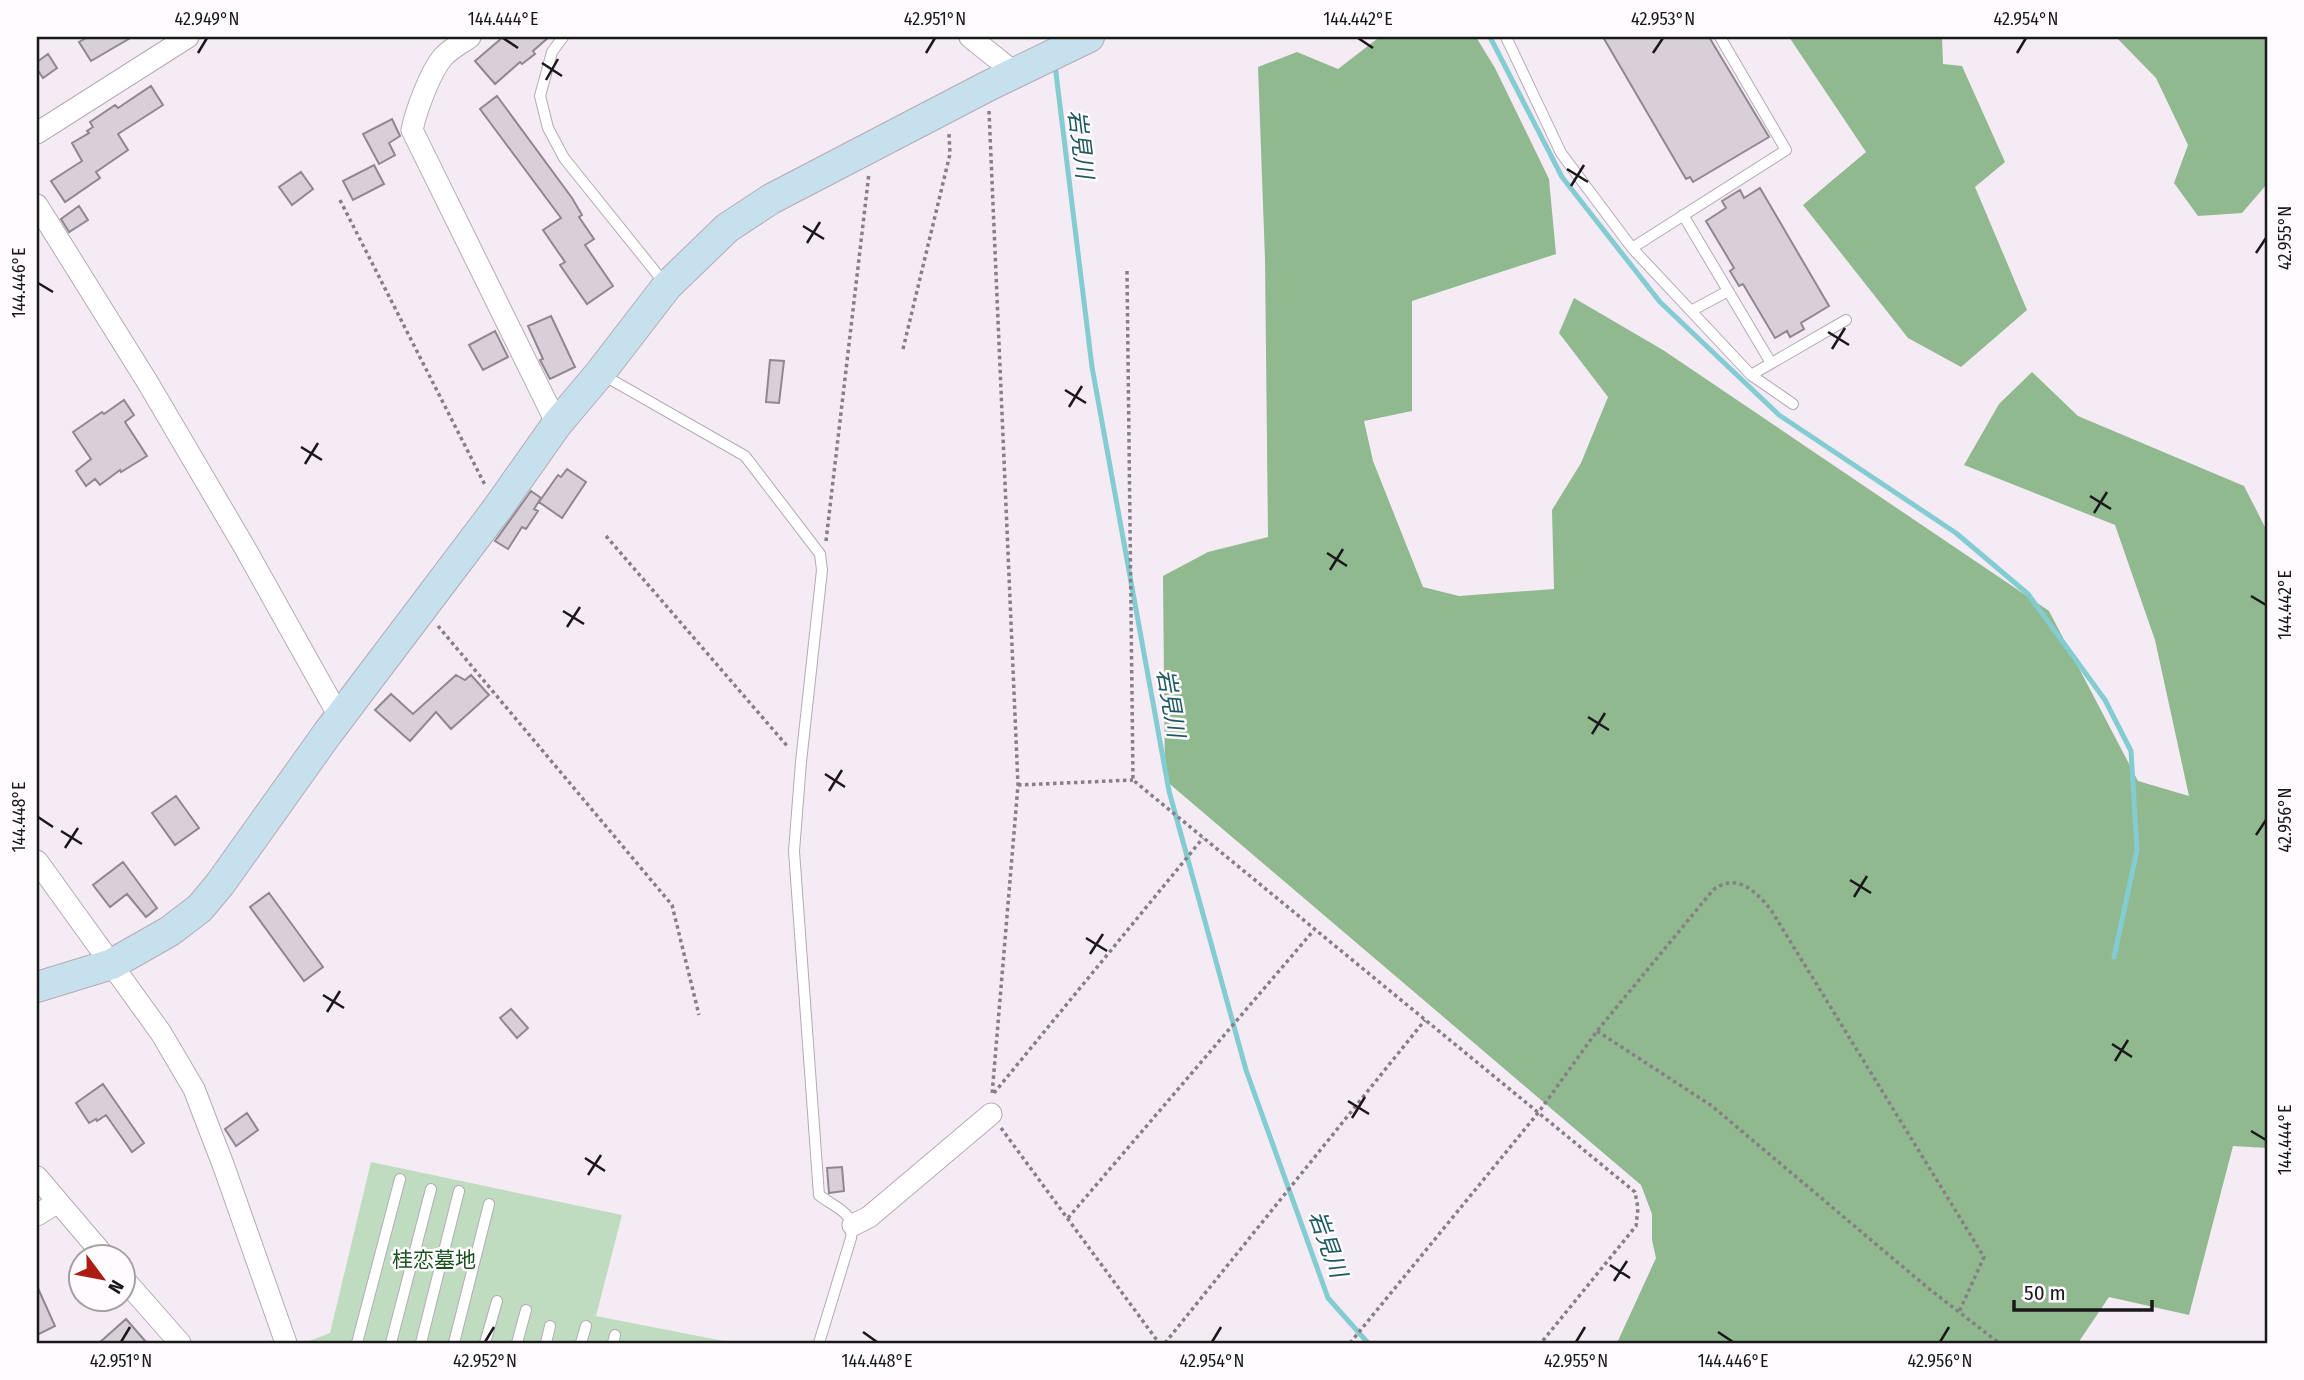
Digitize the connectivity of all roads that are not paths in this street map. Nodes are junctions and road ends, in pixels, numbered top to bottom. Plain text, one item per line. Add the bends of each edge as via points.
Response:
1 (188, 37) edge
2 (470, 37) edge
3 (563, 37) edge
4 (970, 37) edge
5 (1089, 37) edge
6 (1506, 37) edge
7 (1720, 37) edge
8 (1015, 73) junction
9 (37, 133) edge
10 (37, 205) edge
11 (1684, 215) junction
12 (1632, 248) junction
13 (667, 286) junction
14 (1728, 291) junction
15 (1691, 311) junction
16 (1846, 320) dead end
17 (1771, 363) junction
18 (600, 373) junction
19 (1751, 375) junction
20 (1793, 404) dead end
21 (557, 424) junction
22 (340, 718) junction
23 (37, 861) edge
24 (112, 964) junction
25 (37, 987) edge
26 (992, 1105) road end
27 (37, 1177) edge
28 (400, 1179) dead end
29 (430, 1189) dead end
30 (459, 1191) dead end
31 (58, 1202) junction
32 (489, 1204) dead end
33 (37, 1215) edge
34 (853, 1225) junction
35 (94, 1244) edge
36 (136, 1293) edge
37 (497, 1301) dead end
38 (526, 1310) dead end
39 (550, 1326) dead end
40 (586, 1326) dead end
41 (180, 1343) edge
42 (286, 1343) edge
43 (357, 1343) edge
44 (391, 1343) edge
45 (421, 1343) edge
46 (454, 1343) edge
47 (485, 1343) edge
48 (517, 1343) edge
49 (546, 1343) edge
50 (581, 1343) edge
51 (819, 1343) edge

1 - 9 street
2 - 21 street via 443,57 424,92 412,130
3 - 13 lane via 552,52 540,96 548,128 564,158
4 - 8 street
5 - 8 street
6 - 12 lane via 1561,153
7 - 11 lane via 1786,150
8 - 13 street via 771,199 727,228
10 - 22 street via 148,383
11 - 12 lane
11 - 14 lane
12 - 15 lane
13 - 18 street
14 - 15 lane
14 - 17 lane
15 - 19 lane
16 - 17 lane
17 - 19 lane
18 - 21 street
18 - 34 lane via 745,456 820,554 794,851 819,1195 847,1214
19 - 20 lane
21 - 22 street
22 - 24 street via 200,908
23 - 24 street
24 - 25 street
24 - 42 street via 194,1089
26 - 34 street via 869,1217
27 - 31 street
28 - 43 lane
29 - 44 lane
30 - 45 lane
31 - 33 street
31 - 35 street
32 - 46 lane
34 - 51 lane
36 - 41 street
37 - 47 lane
38 - 48 lane
39 - 49 lane
40 - 50 lane

